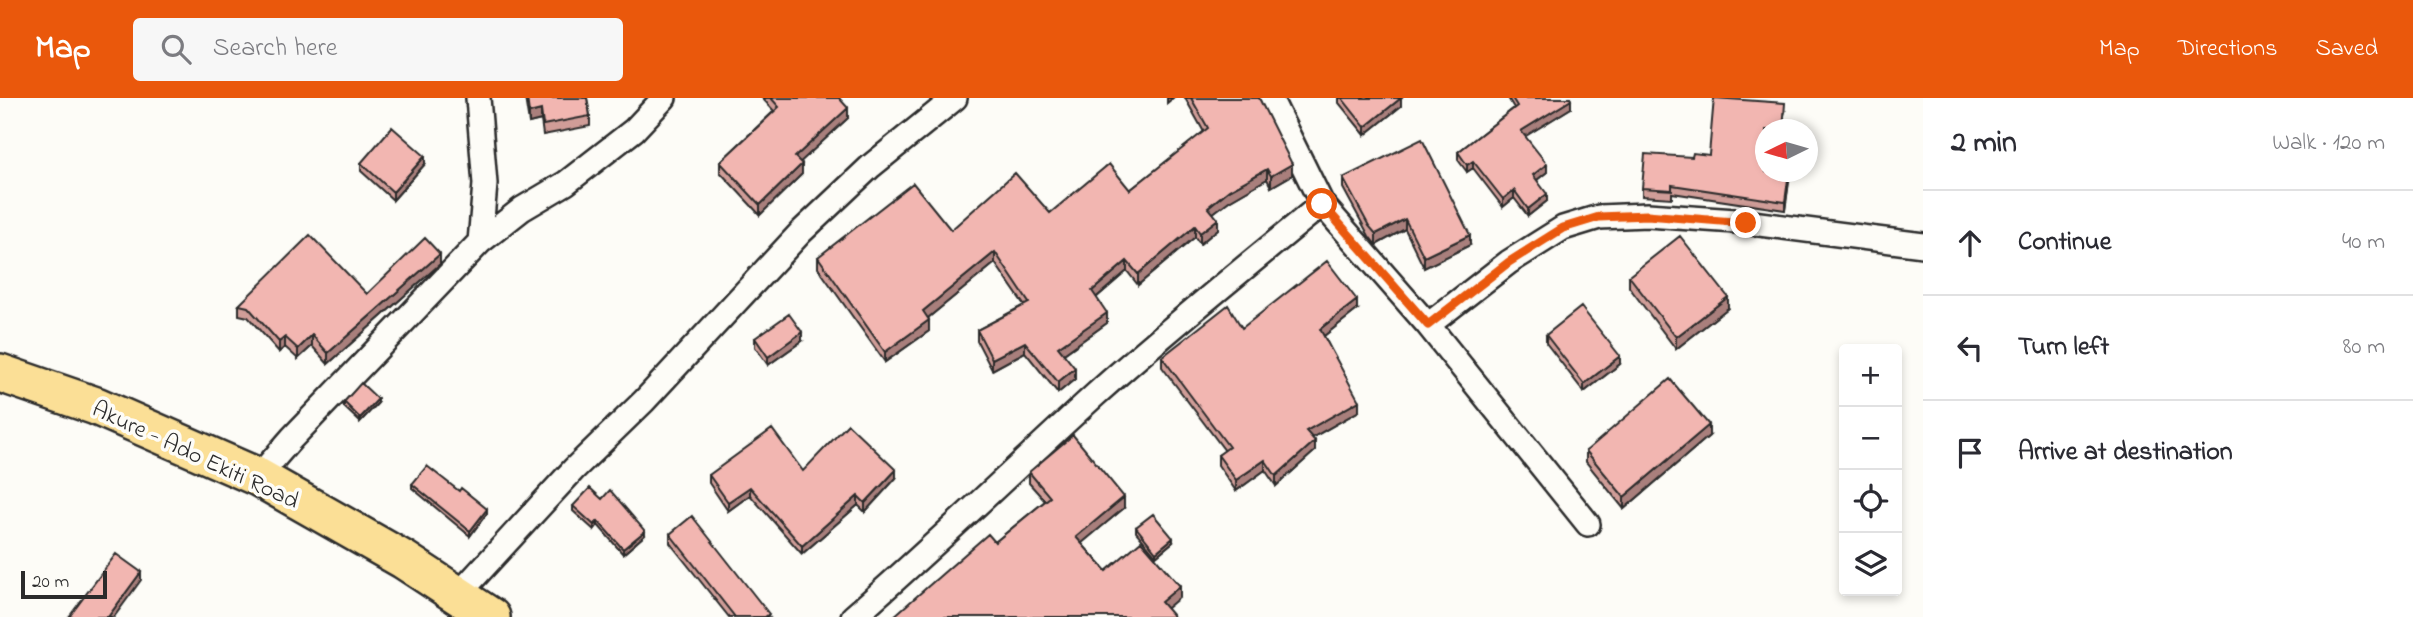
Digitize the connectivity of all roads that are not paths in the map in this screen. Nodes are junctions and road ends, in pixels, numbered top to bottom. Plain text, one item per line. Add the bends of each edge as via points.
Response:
1 (478, 98) edge
2 (664, 98) edge
3 (955, 98) edge
4 (1270, 98) edge
5 (1322, 204) junction
6 (480, 242) junction
7 (1923, 244) edge
8 (1428, 325) junction
9 (0, 373) edge
10 (258, 477) junction
11 (1588, 524) dead end
12 (458, 594) junction
13 (491, 617) edge
14 (853, 617) edge

1 - 6 street via 485,184
2 - 6 street via 624,138
3 - 12 street via 871,166 802,232
4 - 5 street
5 - 8 street
5 - 14 street via 1107,385
6 - 10 street
7 - 8 street via 1736,221 1599,217 1563,228 1509,262
8 - 11 street
9 - 10 main road, Akure - Ado Ekiti Road via 96,406
10 - 12 main road, Akure - Ado Ekiti Road
12 - 13 main road, Akure - Ado Ekiti Road

